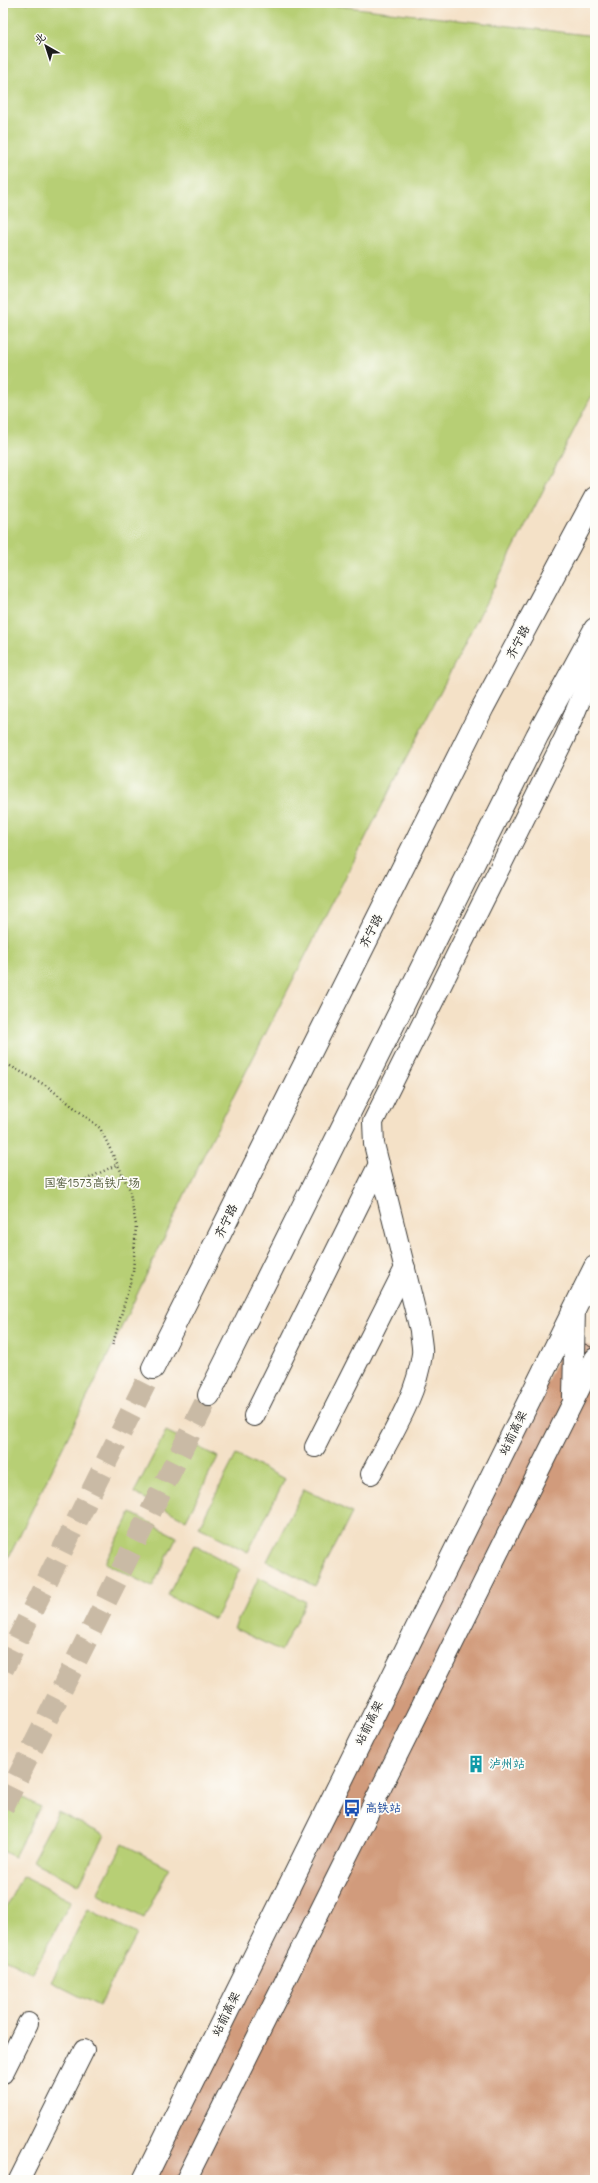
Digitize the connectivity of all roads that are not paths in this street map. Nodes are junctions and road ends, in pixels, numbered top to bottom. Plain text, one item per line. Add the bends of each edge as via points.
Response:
1 (595, 498) edge
2 (595, 629) edge
3 (595, 664) edge
4 (379, 1164) junction
5 (595, 1266) edge
6 (405, 1268) junction
7 (595, 1291) edge
8 (575, 1308) junction
9 (595, 1358) edge
10 (153, 1368) tunnel mouth
11 (209, 1395) tunnel mouth
12 (572, 1403) junction
13 (254, 1416) dead end
14 (315, 1447) dead end
15 (371, 1474) dead end
16 (28, 2023) dead end
17 (84, 2050) dead end
18 (3, 2073) edge
19 (19, 2180) edge
20 (144, 2180) edge
21 (186, 2180) edge

1 - 10 street, 齐宁路 via 483,708
2 - 11 street via 537,736
3 - 4 lane via 565,737 373,1122 374,1144
4 - 6 lane
4 - 13 lane
5 - 8 street, 站前高架
6 - 14 lane
6 - 15 lane via 420,1330 422,1353 408,1399
7 - 8 lane
8 - 12 lane
8 - 20 street, 站前高架
9 - 12 lane
12 - 21 lane
16 - 18 lane
17 - 19 lane

